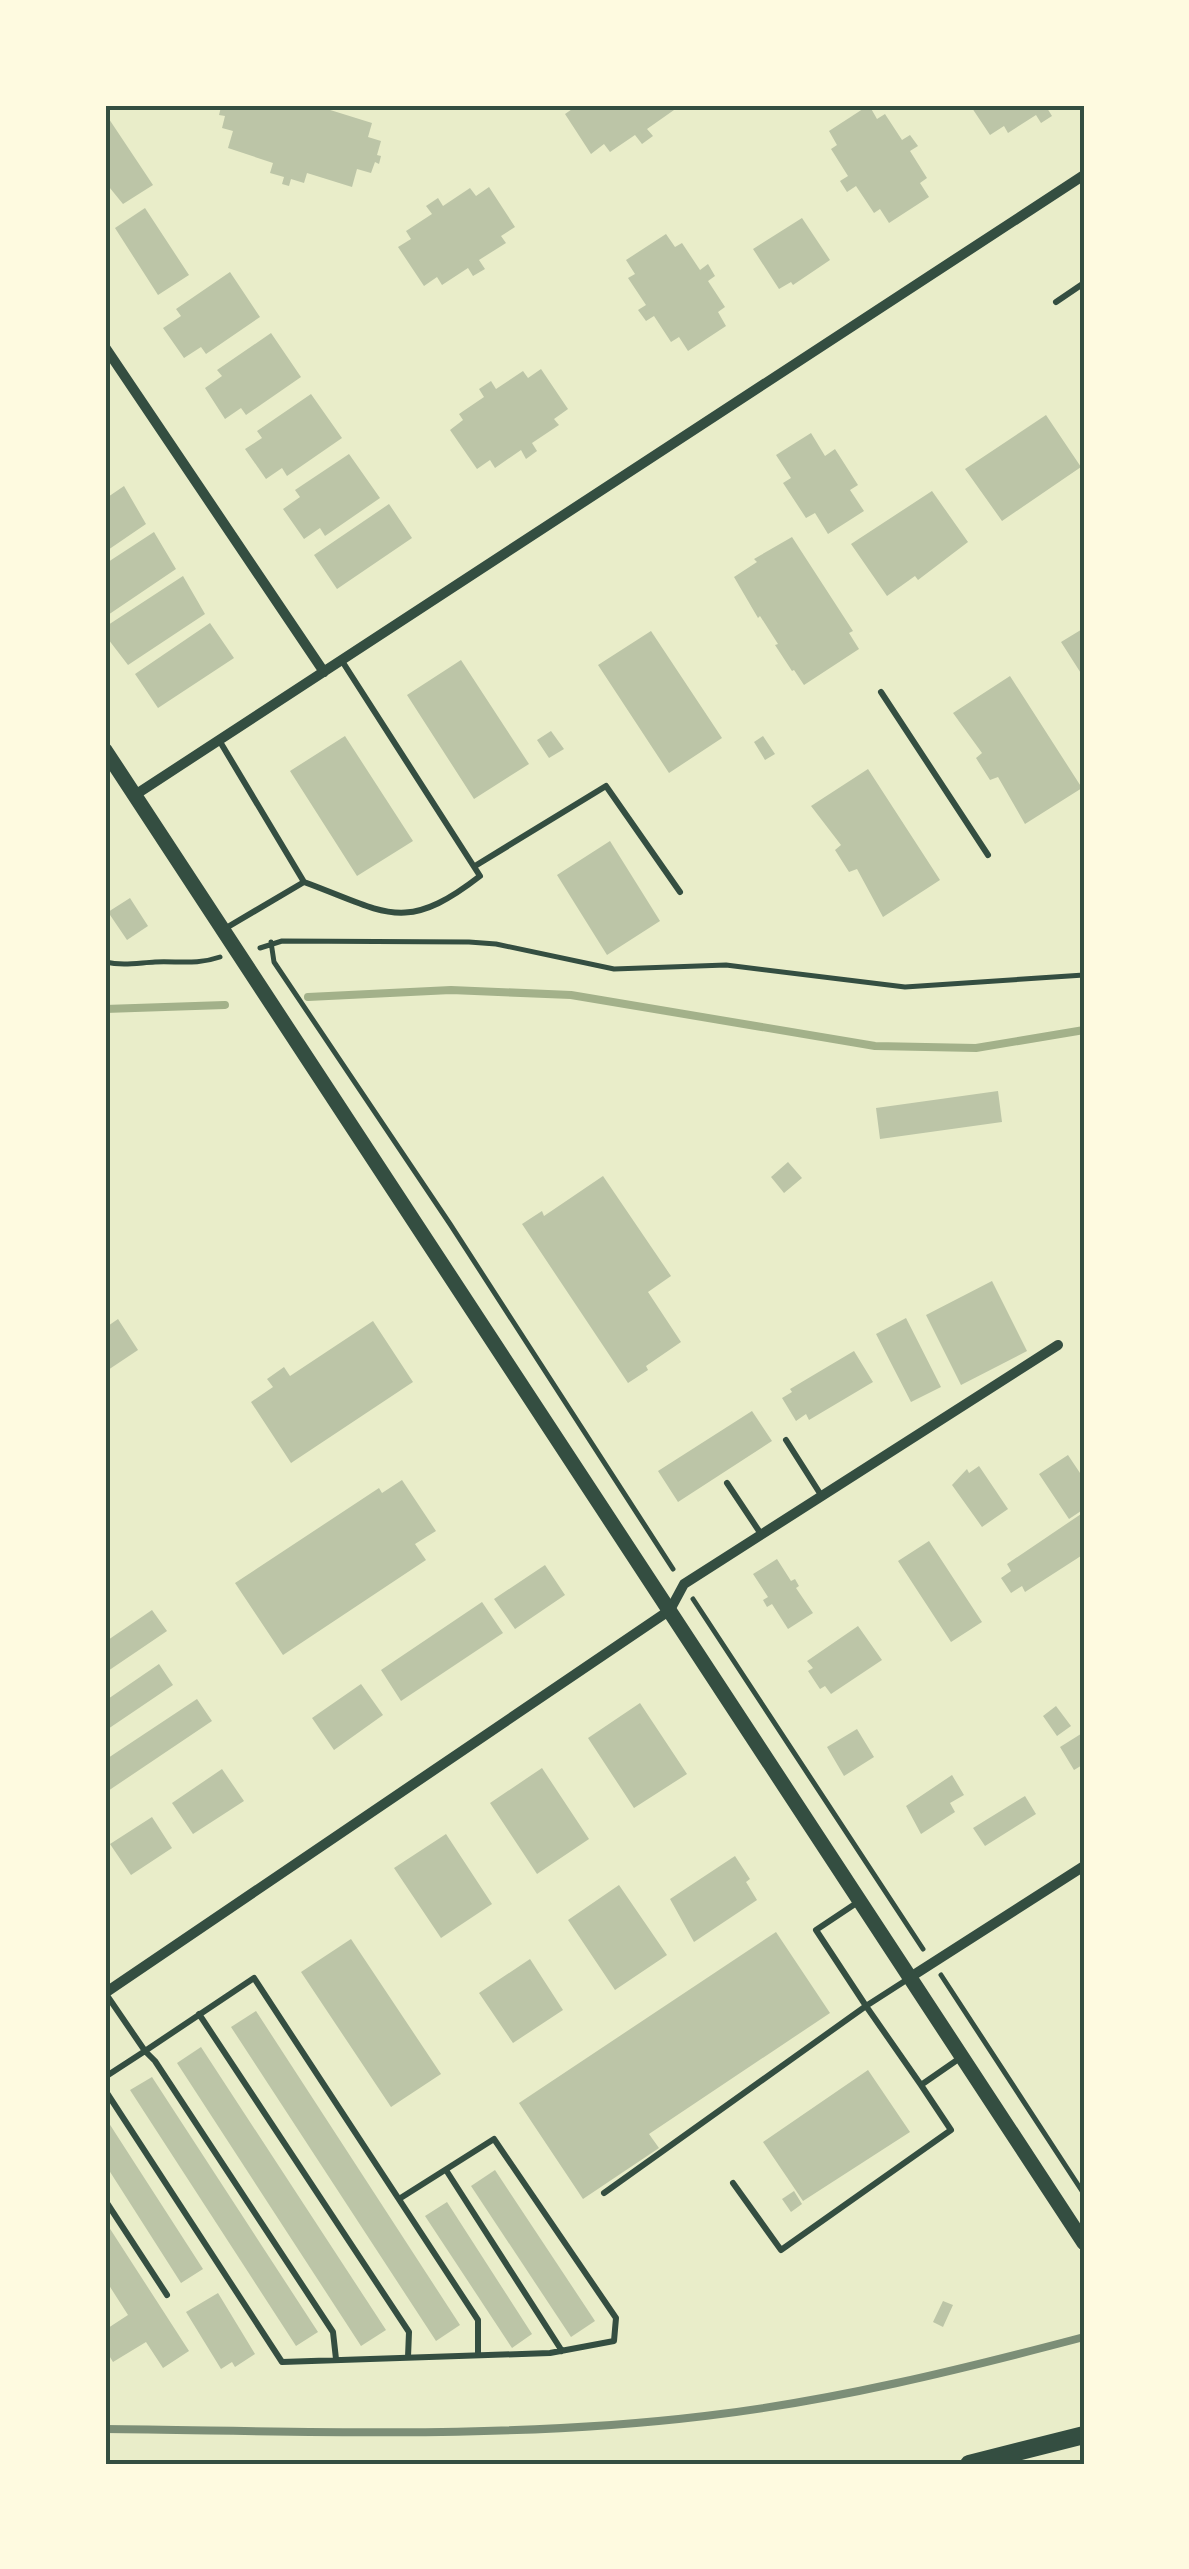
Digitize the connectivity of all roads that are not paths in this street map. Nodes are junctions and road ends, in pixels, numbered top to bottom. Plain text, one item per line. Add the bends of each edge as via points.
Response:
1 (1084, 175) edge
2 (1084, 284) edge
3 (1056, 302) dead end
4 (105, 348) edge
5 (342, 661) junction
6 (324, 672) junction
7 (881, 692) dead end
8 (219, 740) junction
9 (105, 750) edge
10 (135, 795) junction
11 (988, 855) dead end
12 (475, 866) junction
13 (304, 882) junction
14 (680, 892) dead end
15 (223, 929) junction
16 (1058, 1344) dead end
17 (786, 1440) dead end
18 (727, 1483) dead end
19 (821, 1496) junction
20 (761, 1534) junction
21 (670, 1610) junction
22 (1084, 1866) edge
23 (858, 1902) junction
24 (909, 1978) junction
25 (105, 1993) edge
26 (866, 2006) junction
27 (200, 2014) junction
28 (144, 2050) junction
29 (962, 2058) junction
30 (105, 2077) edge
31 (921, 2085) junction
32 (105, 2090) edge
33 (446, 2170) junction
34 (733, 2183) dead end
35 (604, 2193) dead end
36 (399, 2199) junction
37 (105, 2200) edge
38 (1084, 2243) edge
39 (168, 2295) dead end
40 (562, 2351) junction
41 (478, 2355) junction
42 (408, 2357) junction
43 (336, 2359) junction
44 (1084, 2435) edge
45 (969, 2464) edge

1 - 5 street
2 - 3 lane
4 - 6 street
5 - 6 street
5 - 12 lane
6 - 8 street
7 - 11 lane
8 - 10 street
8 - 13 lane
9 - 10 street
10 - 15 street
12 - 13 lane via 480,876 452,898 404,914
12 - 14 lane via 606,786
13 - 15 lane
15 - 21 street
16 - 19 street
17 - 19 lane
18 - 20 lane
19 - 20 street
20 - 21 street via 684,1584
21 - 23 street
21 - 25 street
22 - 24 street
23 - 24 street
23 - 26 lane via 816,1930
24 - 26 lane
24 - 29 street
25 - 28 lane
26 - 31 lane
26 - 35 lane
27 - 28 lane
27 - 36 lane via 254,1978
27 - 42 lane via 409,2332
28 - 30 lane
28 - 43 lane via 333,2332
29 - 31 lane
29 - 38 street
31 - 34 lane via 951,2130 781,2250
32 - 43 lane via 282,2362
33 - 36 lane
33 - 40 lane
33 - 40 lane via 494,2139 616,2318 614,2341
36 - 41 lane via 478,2320
37 - 39 lane
40 - 41 lane
41 - 42 lane
42 - 43 lane
44 - 45 main road

